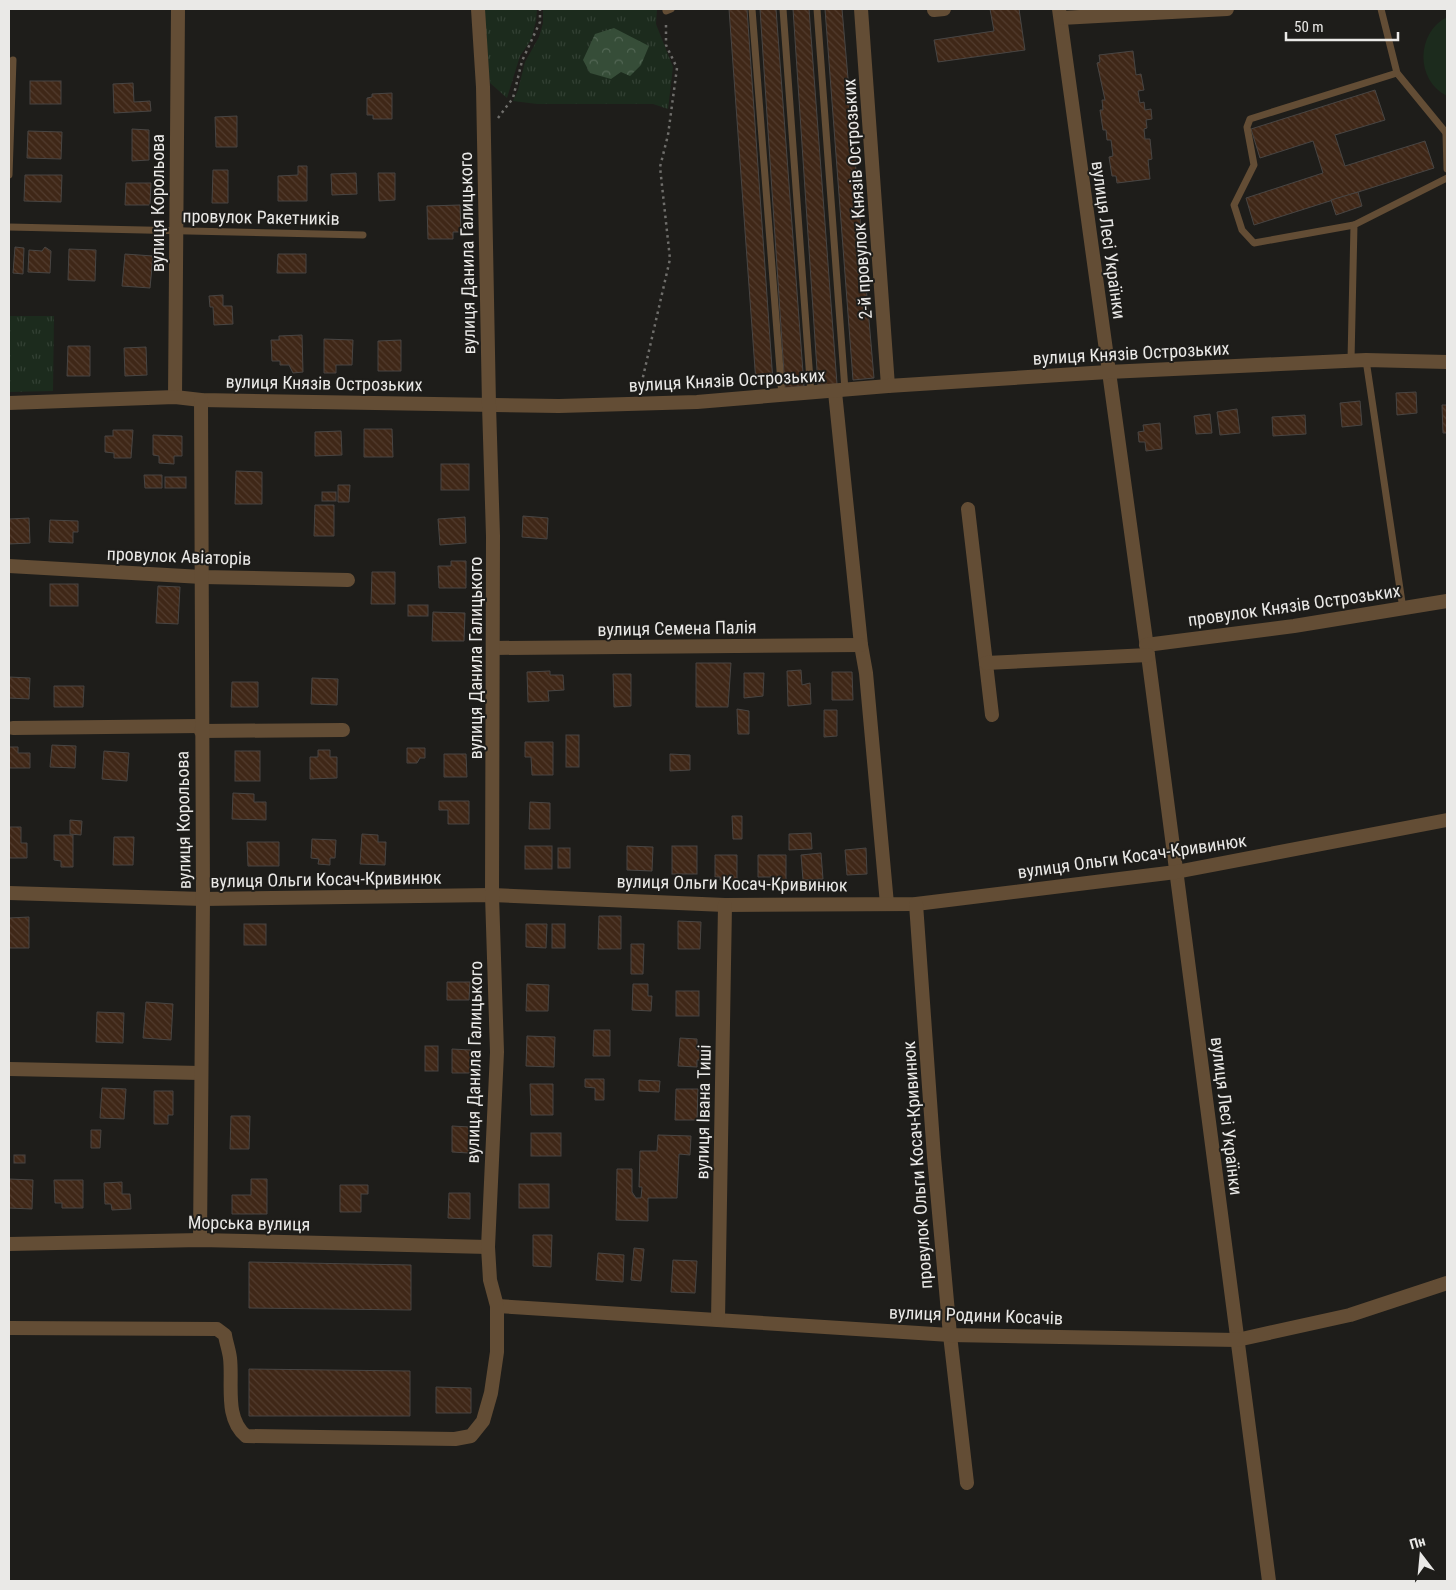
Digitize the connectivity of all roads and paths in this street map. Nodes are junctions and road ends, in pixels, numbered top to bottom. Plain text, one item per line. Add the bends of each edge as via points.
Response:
1 (178, 9) edge
2 (478, 9) edge
3 (540, 9) edge
4 (752, 9) edge
5 (783, 9) edge
6 (818, 9) edge
7 (861, 9) edge
8 (1227, 9) edge
9 (1381, 9) edge
10 (669, 10) edge
11 (1060, 14) edge
12 (13, 60) dead end
13 (1397, 73) junction
14 (498, 119) dead end
15 (1447, 134) edge
16 (1447, 169) edge
17 (9, 175) edge
18 (1447, 178) edge
19 (1354, 225) junction
20 (9, 227) edge
21 (176, 230) junction
22 (363, 235) dead end
23 (1351, 360) junction
24 (1366, 360) junction
25 (1447, 362) edge
26 (1108, 372) junction
27 (888, 386) junction
28 (840, 392) junction
29 (811, 394) junction
30 (782, 396) junction
31 (175, 397) junction
32 (201, 400) junction
33 (9, 402) edge
34 (637, 404) junction
35 (488, 405) junction
36 (968, 510) dead end
37 (9, 566) edge
38 (202, 576) junction
39 (348, 580) dead end
40 (1447, 601) edge
41 (1402, 609) junction
42 (860, 645) junction
43 (494, 648) junction
44 (1147, 650) junction
45 (986, 663) junction
46 (992, 715) dead end
47 (13, 728) dead end
48 (201, 729) junction
49 (343, 730) dead end
50 (1447, 820) edge
51 (1176, 872) junction
52 (9, 893) edge
53 (492, 895) junction
54 (203, 899) junction
55 (887, 904) junction
56 (916, 904) junction
57 (725, 905) junction
58 (9, 1069) edge
59 (201, 1073) junction
60 (200, 1240) junction
61 (9, 1244) edge
62 (488, 1247) junction
63 (1447, 1284) edge
64 (497, 1306) junction
65 (718, 1320) junction
66 (9, 1328) edge
67 (950, 1335) junction
68 (1237, 1340) junction
69 (967, 1483) dead end
70 (1269, 1581) edge

1 - 21 street, вулиця Корольова
2 - 35 street, вулиця Данила Галицького via 483,87
3 - 14 path via 540,22 522,61 513,98
4 - 30 lane
5 - 29 lane
6 - 28 lane
7 - 27 street, 2-й провулок Князів Острозьких
8 - 11 street
9 - 13 lane
10 - 34 path via 666,45 677,68 660,167 670,260
11 - 26 street, вулиця Лесі Українки
12 - 17 lane
13 - 15 lane
13 - 19 lane via 1250,119 1247,127 1254,166 1234,205 1242,230 1254,243
15 - 16 lane
18 - 19 lane
19 - 23 lane
20 - 21 lane, провулок Ракетників
21 - 22 lane, провулок Ракетників
21 - 31 street, вулиця Корольова
23 - 24 street, вулиця Князів Острозьких
23 - 26 street, вулиця Князів Острозьких
24 - 25 street, вулиця Князів Острозьких
24 - 41 lane
26 - 27 street, вулиця Князів Острозьких
26 - 44 street, вулиця Лесі Українки
27 - 28 street, вулиця Князів Острозьких
28 - 29 street, вулиця Князів Острозьких
28 - 42 street
29 - 30 street, вулиця Князів Острозьких
30 - 34 street, вулиця Князів Острозьких
31 - 32 street, вулиця Князів Острозьких
31 - 33 street, вулиця Князів Острозьких
32 - 35 street, вулиця Князів Острозьких
32 - 38 street, вулиця Корольова
34 - 35 street, вулиця Князів Острозьких
35 - 43 street, вулиця Данила Галицького
36 - 45 street
37 - 38 street, провулок Авіаторів
38 - 39 street, провулок Авіаторів
38 - 48 street, вулиця Корольова
40 - 41 street, провулок Князів Острозьких
41 - 44 street, провулок Князів Острозьких
42 - 43 street, вулиця Семена Палія
42 - 55 street via 866,673
43 - 53 street, вулиця Данила Галицького
44 - 45 street
44 - 51 street, вулиця Лесі Українки
45 - 46 street
47 - 48 street
48 - 49 street
48 - 54 street, вулиця Корольова
50 - 51 street, вулиця Ольги Косач-Кривинюк
51 - 56 street, вулиця Ольги Косач-Кривинюк
51 - 68 street, вулиця Лесі Українки
52 - 54 street, вулиця Ольги Косач-Кривинюк
53 - 54 street, вулиця Ольги Косач-Кривинюк
53 - 57 street, вулиця Ольги Косач-Кривинюк
53 - 62 street, вулиця Данила Галицького via 497,1052
54 - 59 street, вулиця Корольова
55 - 56 street, вулиця Ольги Косач-Кривинюк
55 - 57 street, вулиця Ольги Косач-Кривинюк
56 - 67 street, провулок Ольги Косач-Кривинюк
57 - 65 street, вулиця Івана Тиші
58 - 59 street
59 - 60 street, вулиця Корольова
60 - 61 street, Морська вулиця
60 - 62 street, Морська вулиця
62 - 64 street, вулиця Данила Галицького via 490,1280
63 - 68 street, вулиця Родини Косачів via 1350,1315
64 - 65 street, вулиця Родини Косачів
64 - 66 street, вулиця Данила Галицького via 497,1352 483,1420 471,1436 455,1439 246,1436 238,1430 231,1412 230,1357 225,1335 217,1329
65 - 67 street, вулиця Родини Косачів
67 - 68 street, вулиця Родини Косачів
67 - 69 street, провулок Ольги Косач-Кривинюк
68 - 70 street, вулиця Лесі Українки

